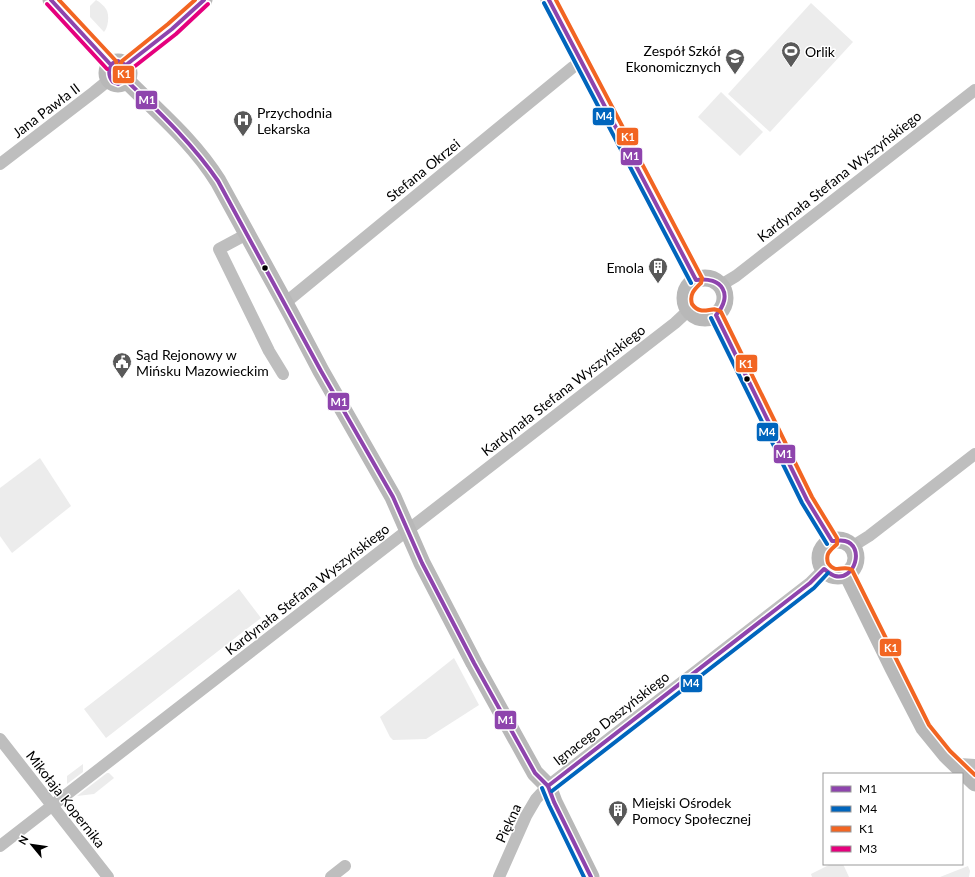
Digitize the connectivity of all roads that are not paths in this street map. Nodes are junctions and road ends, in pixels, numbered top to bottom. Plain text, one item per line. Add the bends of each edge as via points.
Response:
1 (51, 0) edge
2 (204, 0) edge
3 (549, 0) edge
4 (581, 61) junction
5 (118, 72) junction
6 (975, 90) edge
7 (0, 164) edge
8 (247, 234) junction
9 (696, 280) junction
10 (721, 285) junction
11 (285, 303) junction
12 (689, 310) junction
13 (716, 316) junction
14 (283, 374) dead end
15 (975, 454) edge
16 (408, 529) junction
17 (832, 541) junction
18 (852, 546) junction
19 (824, 570) junction
20 (847, 574) junction
21 (0, 739) edge
22 (953, 761) junction
23 (975, 765) edge
24 (975, 783) edge
25 (548, 786) junction
26 (51, 805) junction
27 (0, 846) edge
28 (345, 866) dead end
29 (108, 877) edge
30 (331, 877) edge
31 (499, 877) edge
32 (591, 877) edge

1 - 5 street
2 - 5 street
3 - 4 street
4 - 9 street
4 - 11 street, Stefana Okrzei
5 - 7 street, Jana Pawła II
5 - 8 street via 161,113 210,168
6 - 10 street, Kardynała Stefana Wyszyńskiego
8 - 11 street
8 - 14 street via 219,249
9 - 10 street via 711,278
9 - 12 street via 686,292
10 - 13 street via 726,298
11 - 16 street via 393,497
12 - 13 street via 698,317
12 - 16 street, Kardynała Stefana Wyszyńskiego
13 - 17 street via 807,500
15 - 18 street via 869,536
16 - 25 street via 443,604 535,773
16 - 26 street, Kardynała Stefana Wyszyńskiego
17 - 18 street via 843,540
17 - 19 street via 821,553 820,559
18 - 20 street via 857,558 856,564
19 - 20 street via 838,576
19 - 25 street, Ignacego Daszyńskiego
20 - 22 street via 924,728
21 - 26 street, Mikołaja Kopernika
22 - 23 street
22 - 24 street
25 - 31 street, Piękna via 526,816
25 - 32 street
26 - 27 street, Kardynała Stefana Wyszyńskiego
26 - 29 street, Mikołaja Kopernika
28 - 30 street

